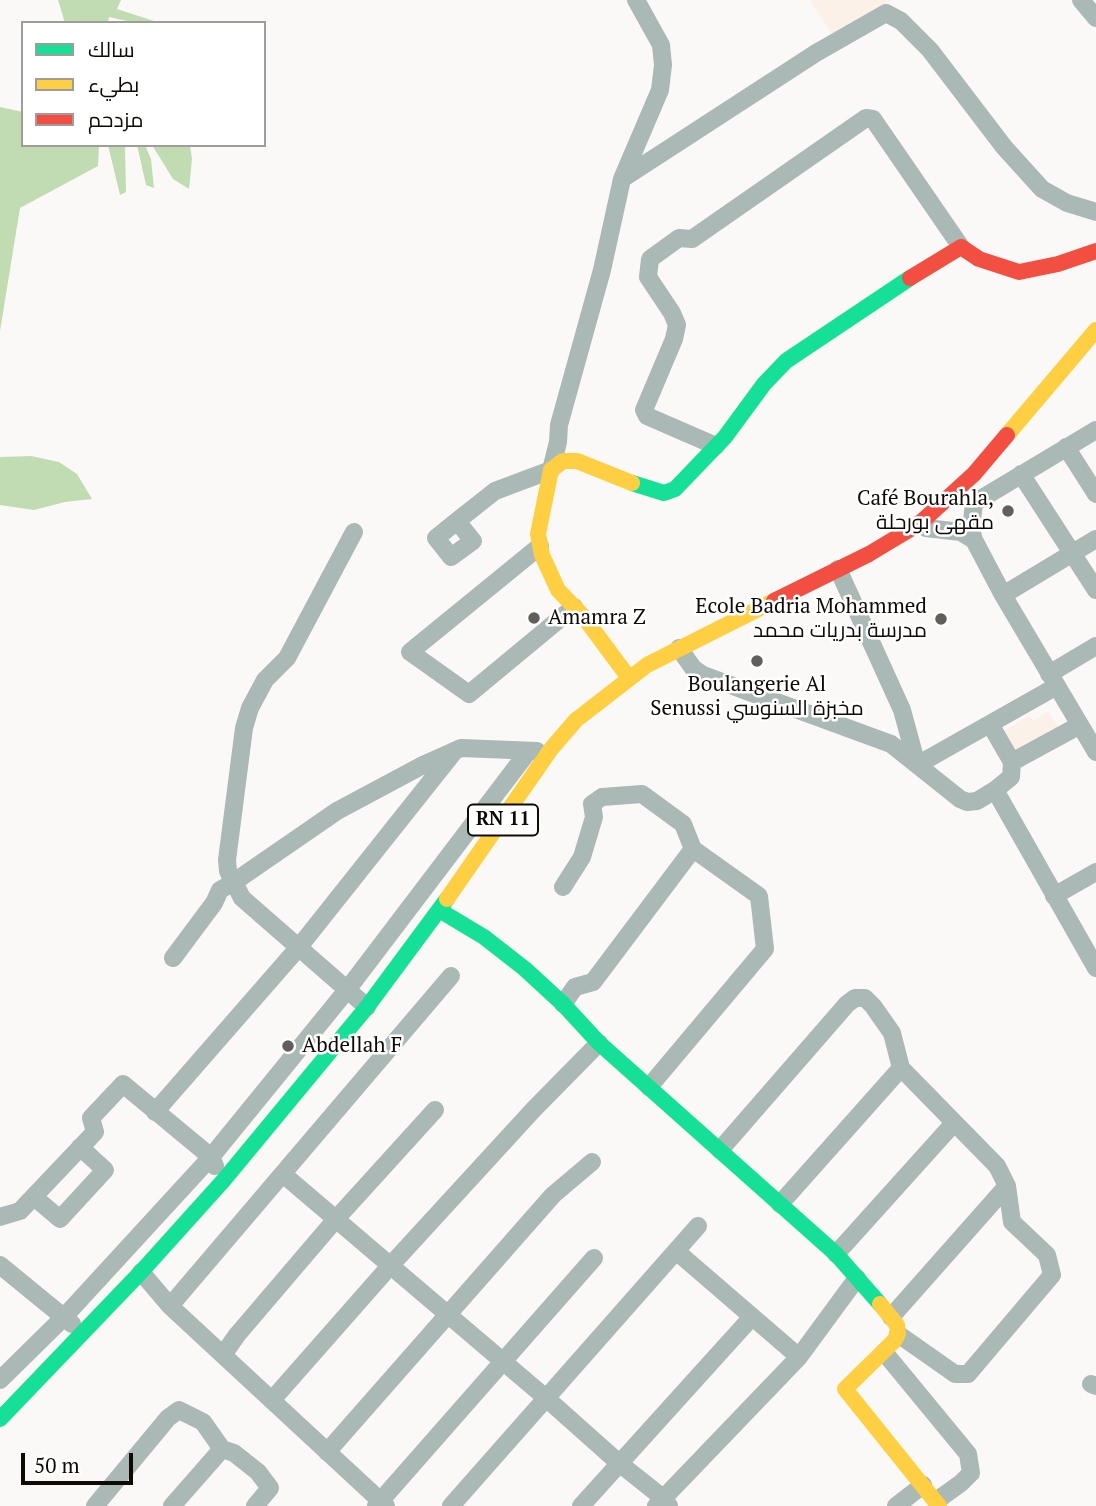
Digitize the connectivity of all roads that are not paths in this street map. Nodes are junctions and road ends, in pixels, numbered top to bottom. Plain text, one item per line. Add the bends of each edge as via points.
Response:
1 (636, 0) edge
2 (1081, 0) edge
3 (1096, 18) edge
4 (637, 162) junction
5 (1096, 212) edge
6 (961, 247) junction
7 (1096, 251) edge
8 (1096, 330) edge
9 (1078, 351) junction
10 (1096, 361) edge
11 (1096, 430) edge
12 (716, 446) junction
13 (1066, 447) junction
14 (551, 470) junction
15 (1021, 474) junction
16 (964, 484) junction
17 (1096, 494) edge
18 (974, 503) junction
19 (457, 521) dead end
20 (919, 524) junction
21 (354, 532) dead end
22 (1096, 539) edge
23 (974, 540) junction
24 (540, 546) junction
25 (1073, 554) junction
26 (838, 569) junction
27 (1096, 590) edge
28 (1003, 595) junction
29 (574, 607) junction
30 (1096, 646) edge
31 (679, 648) junction
32 (629, 678) junction
33 (1053, 680) junction
34 (990, 724) junction
35 (1080, 725) junction
36 (551, 749) junction
37 (454, 752) junction
38 (527, 752) junction
39 (1096, 752) edge
40 (1012, 762) junction
41 (918, 765) junction
42 (999, 797) junction
43 (693, 849) junction
44 (1096, 872) edge
45 (234, 883) junction
46 (563, 887) dead end
47 (1054, 896) junction
48 (439, 910) junction
49 (299, 947) junction
50 (173, 958) dead end
51 (1096, 968) edge
52 (451, 976) dead end
53 (347, 990) junction
54 (563, 1004) junction
55 (367, 1007) junction
56 (599, 1042) junction
57 (901, 1068) junction
58 (649, 1087) junction
59 (435, 1110) dead end
60 (155, 1112) junction
61 (954, 1123) junction
62 (80, 1147) junction
63 (720, 1150) junction
64 (211, 1157) junction
65 (592, 1163) dead end
66 (284, 1175) junction
67 (223, 1181) junction
68 (1007, 1186) junction
69 (34, 1197) junction
70 (780, 1204) junction
71 (0, 1216) edge
72 (336, 1219) junction
73 (698, 1226) dead end
74 (676, 1251) junction
75 (836, 1254) junction
76 (594, 1258) dead end
77 (0, 1265) edge
78 (390, 1266) junction
79 (141, 1272) junction
80 (857, 1278) junction
81 (170, 1306) junction
82 (447, 1314) junction
83 (64, 1317) junction
84 (891, 1317) junction
85 (751, 1318) junction
86 (82, 1334) junction
87 (898, 1334) junction
88 (884, 1352) junction
89 (223, 1355) junction
90 (799, 1357) junction
91 (502, 1361) junction
92 (0, 1380) edge
93 (546, 1398) junction
94 (272, 1400) junction
95 (0, 1419) edge
96 (222, 1449) junction
97 (327, 1451) junction
98 (618, 1464) junction
99 (923, 1485) junction
100 (663, 1503) edge
101 (381, 1504) edge
102 (937, 1504) edge
103 (95, 1506) edge
104 (172, 1506) edge
105 (255, 1506) edge
106 (451, 1506) edge
107 (581, 1506) edge
108 (896, 1506) edge

1 - 4 street via 661,45 663,65 660,90
2 - 3 street
4 - 5 street via 886,13 901,21 930,50 1042,189
4 - 14 street via 622,179
6 - 7 street via 979,259 1019,272
6 - 12 street via 786,361
6 - 12 street via 873,119 866,118 692,239 679,238 650,259 648,277 677,326 646,416
8 - 9 street, RN 11
9 - 10 street
9 - 16 street, RN 11
11 - 13 street
12 - 14 street via 675,489 664,494 576,461 563,461
13 - 15 street
13 - 17 street
14 - 19 street via 495,491
14 - 24 street via 538,534
15 - 18 street
15 - 25 street
16 - 18 street
16 - 20 street, RN 11
18 - 23 street
20 - 23 street via 961,532
20 - 26 street, RN 11
21 - 45 street via 287,658 265,680 250,708 227,860
22 - 25 street
23 - 28 street
24 - 29 street via 558,590
24 - 29 street via 410,652 469,694
25 - 27 street
25 - 28 street
26 - 31 street, RN 11
26 - 41 street via 902,710
28 - 33 street
29 - 32 street
30 - 33 street
31 - 32 street, RN 11
31 - 41 street via 703,675 886,741
32 - 36 street, RN 11 via 576,720
33 - 34 street
33 - 35 street
34 - 40 street
34 - 41 street
35 - 39 street
35 - 40 street
36 - 38 street
36 - 48 street, RN 11
37 - 38 street via 471,747
37 - 45 street via 337,811
37 - 49 street
38 - 53 street
40 - 42 street via 1011,777
41 - 42 street via 967,802
42 - 47 street
43 - 46 street via 683,824 642,794 602,797 592,804 594,817 582,857
43 - 54 street via 593,982 575,987
43 - 58 street via 759,896 765,949
44 - 47 street
45 - 49 street via 242,898
45 - 50 street via 220,890
47 - 51 street
48 - 54 street via 484,937
48 - 55 street, RN 11
49 - 53 street
49 - 60 street
52 - 66 street
53 - 55 street
53 - 64 street
54 - 56 street
55 - 67 street, RN 11
56 - 58 street
56 - 78 street
57 - 61 street
57 - 63 street via 892,1033 865,998 855,998
57 - 70 street
58 - 63 street
59 - 72 street
60 - 62 street via 123,1084 91,1118 95,1132
60 - 64 street
61 - 68 street via 997,1166
61 - 75 street
62 - 69 street
62 - 69 street via 105,1170 60,1219
63 - 70 street
64 - 67 street
64 - 83 street
65 - 82 street via 553,1195
66 - 72 street
66 - 81 street
67 - 79 street, RN 11
68 - 84 street
68 - 87 street via 1012,1222 1047,1255 1052,1275 968,1374 955,1374
69 - 71 street via 20,1211
70 - 75 street
72 - 78 street
72 - 89 street
73 - 74 street
74 - 85 street
74 - 93 street
75 - 80 street
76 - 91 street
77 - 83 street
78 - 82 street
78 - 94 street
79 - 81 street
79 - 86 street, RN 11
80 - 84 street
80 - 90 street
81 - 89 street
82 - 91 street
82 - 97 street
83 - 86 street
83 - 92 street
84 - 87 street
85 - 90 street
85 - 98 street
86 - 95 street, RN 11
87 - 88 street
88 - 99 street via 845,1389
88 - 102 street via 968,1454 971,1473
89 - 94 street
90 - 100 street
91 - 93 street
91 - 101 street
93 - 98 street
93 - 106 street
94 - 97 street
96 - 103 street via 203,1422 179,1410
96 - 104 street
96 - 105 street via 258,1472 270,1488
97 - 101 street
98 - 100 street
98 - 107 street
99 - 102 street
99 - 108 street

